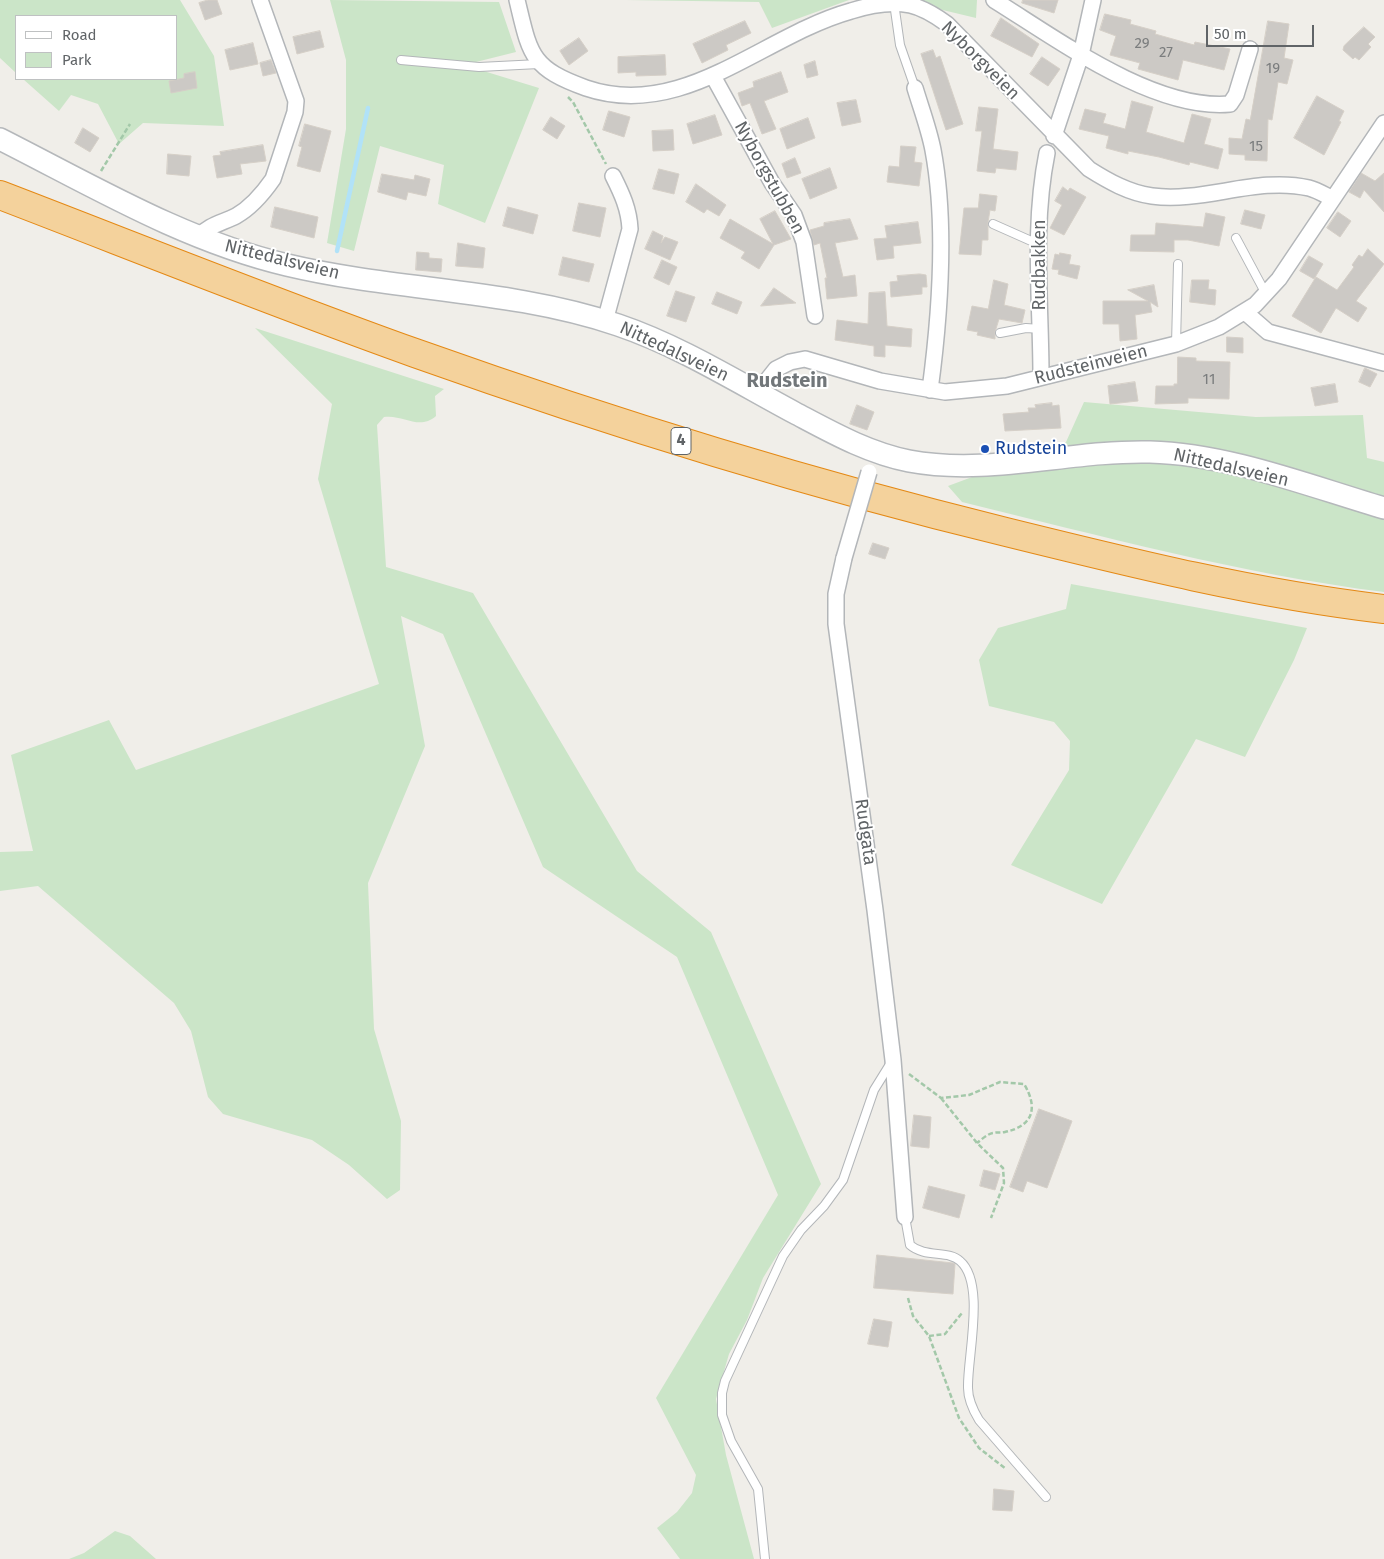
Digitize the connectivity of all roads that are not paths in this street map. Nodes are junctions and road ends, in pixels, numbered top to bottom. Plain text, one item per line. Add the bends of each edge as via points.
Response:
1 (260, 0) edge
2 (517, 0) edge
3 (994, 0) edge
4 (1093, 0) edge
5 (894, 3) junction
6 (1250, 50) dead end
7 (1081, 55) junction
8 (401, 60) dead end
9 (539, 64) junction
10 (713, 76) junction
11 (915, 88) joint
12 (1384, 123) edge
13 (1054, 136) junction
14 (0, 139) edge
15 (1047, 153) dead end
16 (613, 176) road end
17 (0, 195) edge
18 (1333, 199) junction
19 (0, 208) edge
20 (993, 224) dead end
21 (198, 236) junction
22 (1236, 238) dead end
23 (1038, 244) junction
24 (1178, 264) dead end
25 (1266, 294) junction
26 (1246, 312) junction
27 (815, 316) dead end
28 (605, 321) junction
29 (1041, 329) junction
30 (1000, 333) dead end
31 (1176, 344) junction
32 (1384, 364) edge
33 (1041, 377) junction
34 (930, 390) junction
35 (757, 393) junction
36 (876, 452) junction
37 (1384, 508) edge
38 (1384, 609) edge
39 (1384, 622) edge
40 (893, 1060) junction
41 (905, 1217) joint
42 (1046, 1497) dead end
43 (765, 1559) edge

1 - 21 street via 296,101 295,112 268,186 243,211 205,229
2 - 9 street, Nyborgveien via 530,48
3 - 7 street
4 - 7 street
5 - 10 street, Nyborgveien via 869,6 828,18
5 - 11 lane via 900,45
5 - 13 street, Nyborgveien via 912,5 947,24
6 - 7 street via 1236,95 1230,104 1214,106 1163,94
7 - 13 street
8 - 9 lane via 479,67
9 - 10 street, Nyborgveien via 558,78 595,91 628,96 662,93
10 - 27 street, Nyborgstubben via 772,183 794,215 804,242
11 - 34 street via 933,149 940,205 938,301
12 - 18 street, Rudsteinveien
13 - 18 street, Nyborgveien via 1089,169 1112,183 1152,196 1194,196 1256,186 1286,185 1310,188
14 - 21 main road, Nittedalsveien via 147,214
15 - 23 street, Rudbakken
16 - 28 street via 630,217 630,229
17 - 38 highway, 4 via 414,353 619,423 750,463 886,502 1097,555 1236,586
18 - 25 street, Rudsteinveien
19 - 39 highway, 4 via 409,364 615,435 890,516 1110,571 1284,608
20 - 23 lane
21 - 28 main road, Nittedalsveien via 236,251 292,266 522,302
22 - 25 lane
23 - 29 street, Rudbakken
24 - 31 lane
25 - 26 street, Rudsteinveien
26 - 31 street, Rudsteinveien via 1220,327
26 - 32 street via 1268,332
28 - 35 main road, Nittedalsveien via 655,340
29 - 30 lane
29 - 33 street, Rudbakken
31 - 33 street, Rudsteinveien
33 - 34 street, Rudsteinveien via 1007,386 945,392
34 - 35 street, Rudsteinveien via 880,381 805,359 776,369
35 - 36 main road, Nittedalsveien via 842,438
36 - 37 main road, Nittedalsveien via 912,461 958,466 1129,452 1184,455 1244,468
36 - 40 street, Rudgata, bridge via 844,558 836,594 836,624 876,910
40 - 41 street, Rudgata
40 - 43 lane via 874,1090 843,1180 783,1256 724,1381 722,1415 731,1441 758,1489
41 - 42 lane via 910,1245 915,1249 962,1261 970,1280 973,1300 968,1387 972,1408

